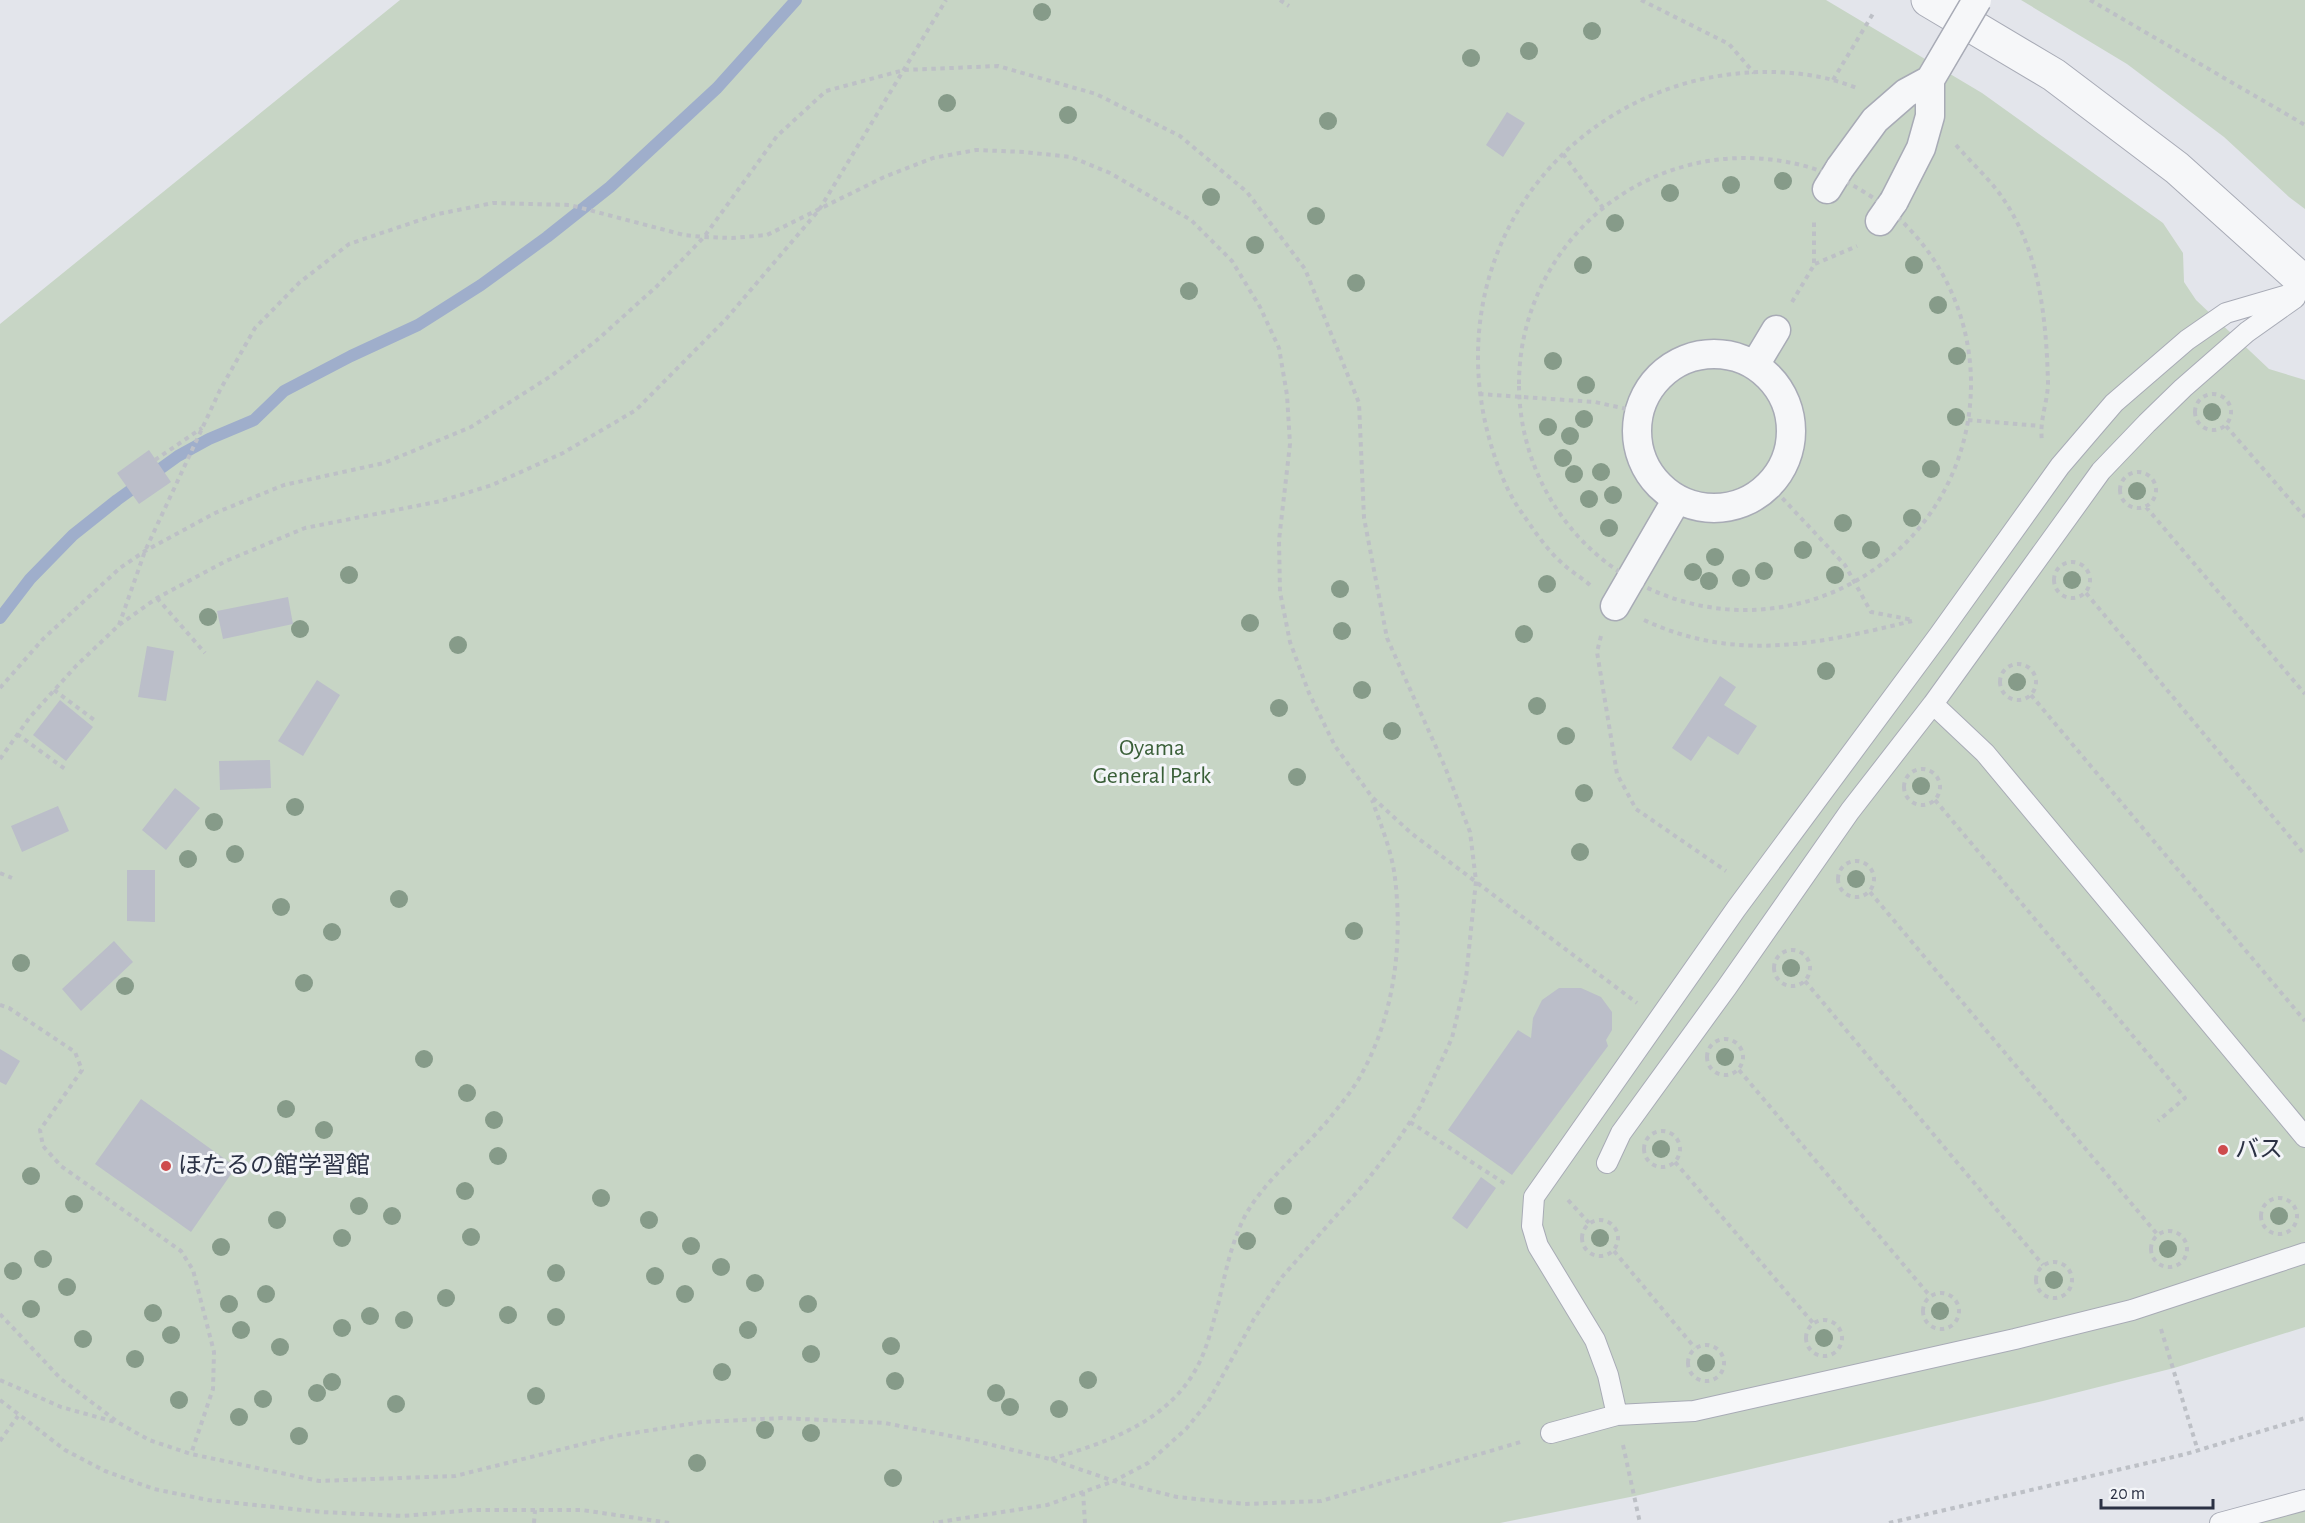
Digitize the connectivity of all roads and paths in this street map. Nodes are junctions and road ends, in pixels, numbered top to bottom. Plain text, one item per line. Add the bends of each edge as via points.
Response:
1 (946, 0) edge
2 (1280, 0) edge
3 (1641, 0) edge
4 (1928, 0) edge
5 (1977, 0) edge
6 (2090, 0) edge
7 (1289, 6) dead end
8 (1874, 12) dead end
9 (904, 70) junction
10 (1755, 73) junction
11 (1833, 80) junction
12 (1930, 80) junction
13 (1865, 92) dead end
14 (2305, 125) edge
15 (1954, 143) dead end
16 (1563, 154) junction
17 (1833, 179) joint
18 (1603, 208) dead end
19 (819, 210) junction
20 (1887, 211) joint
21 (704, 237) junction
22 (1814, 265) junction
23 (2305, 283) edge
24 (2305, 291) edge
25 (1776, 330) joint
26 (1755, 365) junction
27 (1479, 394) junction
28 (1640, 412) junction
29 (1968, 420) dead end
30 (2040, 426) junction
31 (2226, 426) junction
32 (203, 427) junction
33 (2042, 444) dead end
34 (155, 460) dead end
35 (1770, 485) junction
36 (1677, 499) junction
37 (2146, 507) junction
38 (2305, 517) edge
39 (145, 551) junction
40 (2086, 593) junction
41 (157, 597) junction
42 (1615, 606) junction
43 (1921, 613) dead end
44 (1915, 621) junction
45 (119, 625) junction
46 (1907, 630) dead end
47 (205, 653) dead end
48 (0, 688) edge
49 (54, 690) junction
50 (2305, 694) edge
51 (2031, 695) junction
52 (1933, 704) junction
53 (97, 722) dead end
54 (17, 734) junction
55 (0, 759) edge
56 (65, 769) dead end
57 (1372, 797) junction
58 (1935, 800) junction
59 (2305, 855) edge
60 (1733, 862) dead end
61 (1726, 871) junction
62 (0, 873) edge
63 (12, 878) dead end
64 (1476, 881) junction
65 (1719, 881) dead end
66 (1870, 892) junction
67 (1805, 981) junction
68 (1641, 993) dead end
69 (1636, 1002) junction
70 (0, 1005) edge
71 (1641, 1006) dead end
72 (1632, 1010) dead end
73 (2305, 1021) edge
74 (1739, 1070) junction
75 (2158, 1121) dead end
76 (1410, 1122) junction
77 (2305, 1137) edge
78 (1675, 1162) junction
79 (1607, 1163) dead end
80 (1510, 1187) dead end
81 (1563, 1195) dead end
82 (1589, 1223) junction
83 (2296, 1224) joint
84 (2157, 1234) junction
85 (1614, 1251) junction
86 (2305, 1253) edge
87 (2043, 1265) junction
88 (1930, 1296) junction
89 (2152, 1303) junction
90 (0, 1314) edge
91 (1814, 1323) junction
92 (1695, 1348) junction
93 (0, 1380) edge
94 (0, 1400) edge
95 (1617, 1415) junction
96 (18, 1416) junction
97 (2305, 1418) edge
98 (119, 1423) junction
99 (1551, 1433) joint
100 (0, 1441) edge
101 (2198, 1450) junction
102 (191, 1454) junction
103 (1050, 1459) junction
104 (1114, 1481) junction
105 (1083, 1492) junction
106 (2305, 1500) edge
107 (535, 1510) junction
108 (534, 1523) edge
109 (670, 1523) edge
110 (933, 1523) edge
111 (1085, 1523) edge
112 (1640, 1523) edge
113 (1888, 1523) edge
114 (2220, 1523) edge

1 - 9 path
2 - 7 path
3 - 10 path via 1729,44
4 - 23 street via 2063,82 2177,168
5 - 12 street, bridge
6 - 14 path
8 - 11 path
9 - 19 path
9 - 21 path via 826,91 777,135
9 - 64 path via 998,66 1096,94 1179,136 1247,192 1305,268 1359,403 1364,518 1387,639 1470,832
10 - 11 path via 1782,72
10 - 16 path via 1719,75 1658,91 1602,121
11 - 13 path
12 - 17 street, bridge via 1906,93 1875,120
12 - 20 street, bridge via 1930,116 1921,148
15 - 30 path via 1997,190 2023,232 2046,328 2048,387
16 - 18 path
16 - 27 path via 1516,212 1490,269 1478,331
17 - 22 path via 1814,220
19 - 21 path via 767,235
19 - 41 path via 726,319 636,410 563,453 492,485 441,501 305,528 226,561
19 - 57 path via 884,177 933,158 976,150 1071,157 1110,172 1191,220 1232,261 1279,348 1287,395 1290,444 1279,540 1280,592 1290,642 1335,746
20 - 22 path via 1856,247
21 - 32 path via 570,205 493,203 438,214 349,244 299,283 255,328
21 - 39 path via 597,340 551,376 471,427 384,463 284,485 215,513
22 - 25 path
24 - 52 lane via 2247,332 2147,423 2101,471
24 - 95 lane via 2226,313 2187,340 2114,403 2060,466 1736,909 1534,1197 1532,1226 1538,1246 1595,1340
25 - 26 street
26 - 28 street via 1735,356 1712,354 1690,358 1670,367 1654,383
26 - 35 street via 1773,381 1786,401 1792,424 1790,449 1782,471
27 - 28 path via 1595,402
27 - 42 path via 1493,455 1521,512 1560,562
28 - 36 street via 1638,446 1646,467 1659,485
29 - 30 path
30 - 33 path
31 - 31 path via 2210,431 2199,425 2194,414 2198,402 2207,395 2225,398 2232,415
31 - 38 path
32 - 34 path
32 - 39 path
35 - 36 street via 1746,502 1723,508 1699,507
35 - 44 path via 1845,565 1871,612
36 - 42 street
37 - 37 path via 2129,507 2121,498 2120,485 2126,476 2144,473 2154,481 2156,492
37 - 50 path
39 - 45 path
39 - 48 path via 120,568 43,639
40 - 40 path via 2075,598 2063,596 2055,587 2057,570 2067,562 2079,562 2091,576
40 - 59 path
41 - 45 path
41 - 47 path
42 - 44 path via 1654,625 1702,640 1751,646 1801,645
42 - 61 path via 1602,628 1597,652 1617,774 1636,809
43 - 44 path
44 - 46 path
45 - 49 path
49 - 53 path
49 - 54 path
51 - 51 path via 2021,701 2004,695 1999,684 2002,672 2012,664 2030,668 2036,678
51 - 73 path
52 - 77 lane via 1985,753
52 - 79 lane via 1850,811 1621,1133
54 - 55 path
54 - 56 path
57 - 64 path via 1411,833
57 - 103 path via 1395,876 1397,935 1395,975 1381,1034 1361,1077 1260,1193 1245,1216 1209,1339 1183,1390 1140,1426 1096,1446
58 - 58 path via 1924,806 1908,800 1904,782 1910,772 1928,770 1938,778 1940,789
58 - 75 path via 2185,1098
60 - 61 path
61 - 65 path
62 - 63 path
64 - 69 path
64 - 76 path via 1466,978 1452,1038
66 - 66 path via 1859,897 1843,892 1838,880 1841,868 1857,860 1868,864 1875,875
66 - 84 path
67 - 67 path via 1794,986 1780,982 1773,969 1776,957 1792,949 1808,958 1810,970
67 - 87 path
68 - 69 path
69 - 71 path
69 - 72 path
70 - 102 path via 75,1052 82,1070 40,1130 43,1146 61,1166 181,1251 193,1270 214,1352 213,1389
74 - 74 path via 1722,1075 1712,1070 1707,1058 1710,1046 1726,1038 1737,1042 1744,1053
74 - 88 path
76 - 80 path
76 - 104 path via 1365,1183 1281,1277 1208,1402 1186,1429 1148,1463
78 - 78 path via 1665,1167 1653,1165 1643,1150 1646,1138 1663,1130 1674,1135 1680,1151
78 - 91 path
81 - 82 path
82 - 85 path via 1601,1219 1612,1224 1619,1240
82 - 85 path via 1582,1240 1587,1251 1597,1257
83 - 83 path via 2288,1233 2276,1234 2266,1228 2261,1211 2269,1201 2286,1198 2298,1212
84 - 84 path via 2175,1231 2184,1239 2187,1251 2182,1262 2171,1268 2155,1262 2150,1251
85 - 92 path
86 - 89 lane
87 - 87 path via 2055,1262 2067,1266 2073,1276 2068,1293 2051,1299 2041,1293 2036,1282
88 - 88 path via 1948,1293 1957,1301 1959,1313 1954,1324 1937,1329 1927,1323 1922,1312
89 - 95 lane via 2015,1339 1694,1411
89 - 101 path
90 - 98 path via 61,1379
91 - 91 path via 1825,1320 1841,1329 1843,1341 1838,1351 1827,1357 1811,1351 1806,1334
92 - 92 path via 1707,1345 1718,1349 1725,1366 1720,1376 1709,1382 1692,1376 1687,1365
93 - 98 path via 61,1407
94 - 96 path
95 - 99 lane
95 - 112 path
96 - 100 path
96 - 107 path via 65,1450 105,1471 154,1489 208,1500 403,1516
97 - 101 path
98 - 102 path via 149,1440
99 - 104 path via 1321,1501 1245,1504 1177,1497
101 - 113 path
102 - 103 path via 319,1481 454,1476 615,1436 702,1422 782,1418 885,1423
103 - 104 path
104 - 105 path
105 - 110 path via 1047,1505
105 - 111 path
106 - 114 lane
107 - 108 path
107 - 109 path via 582,1510

